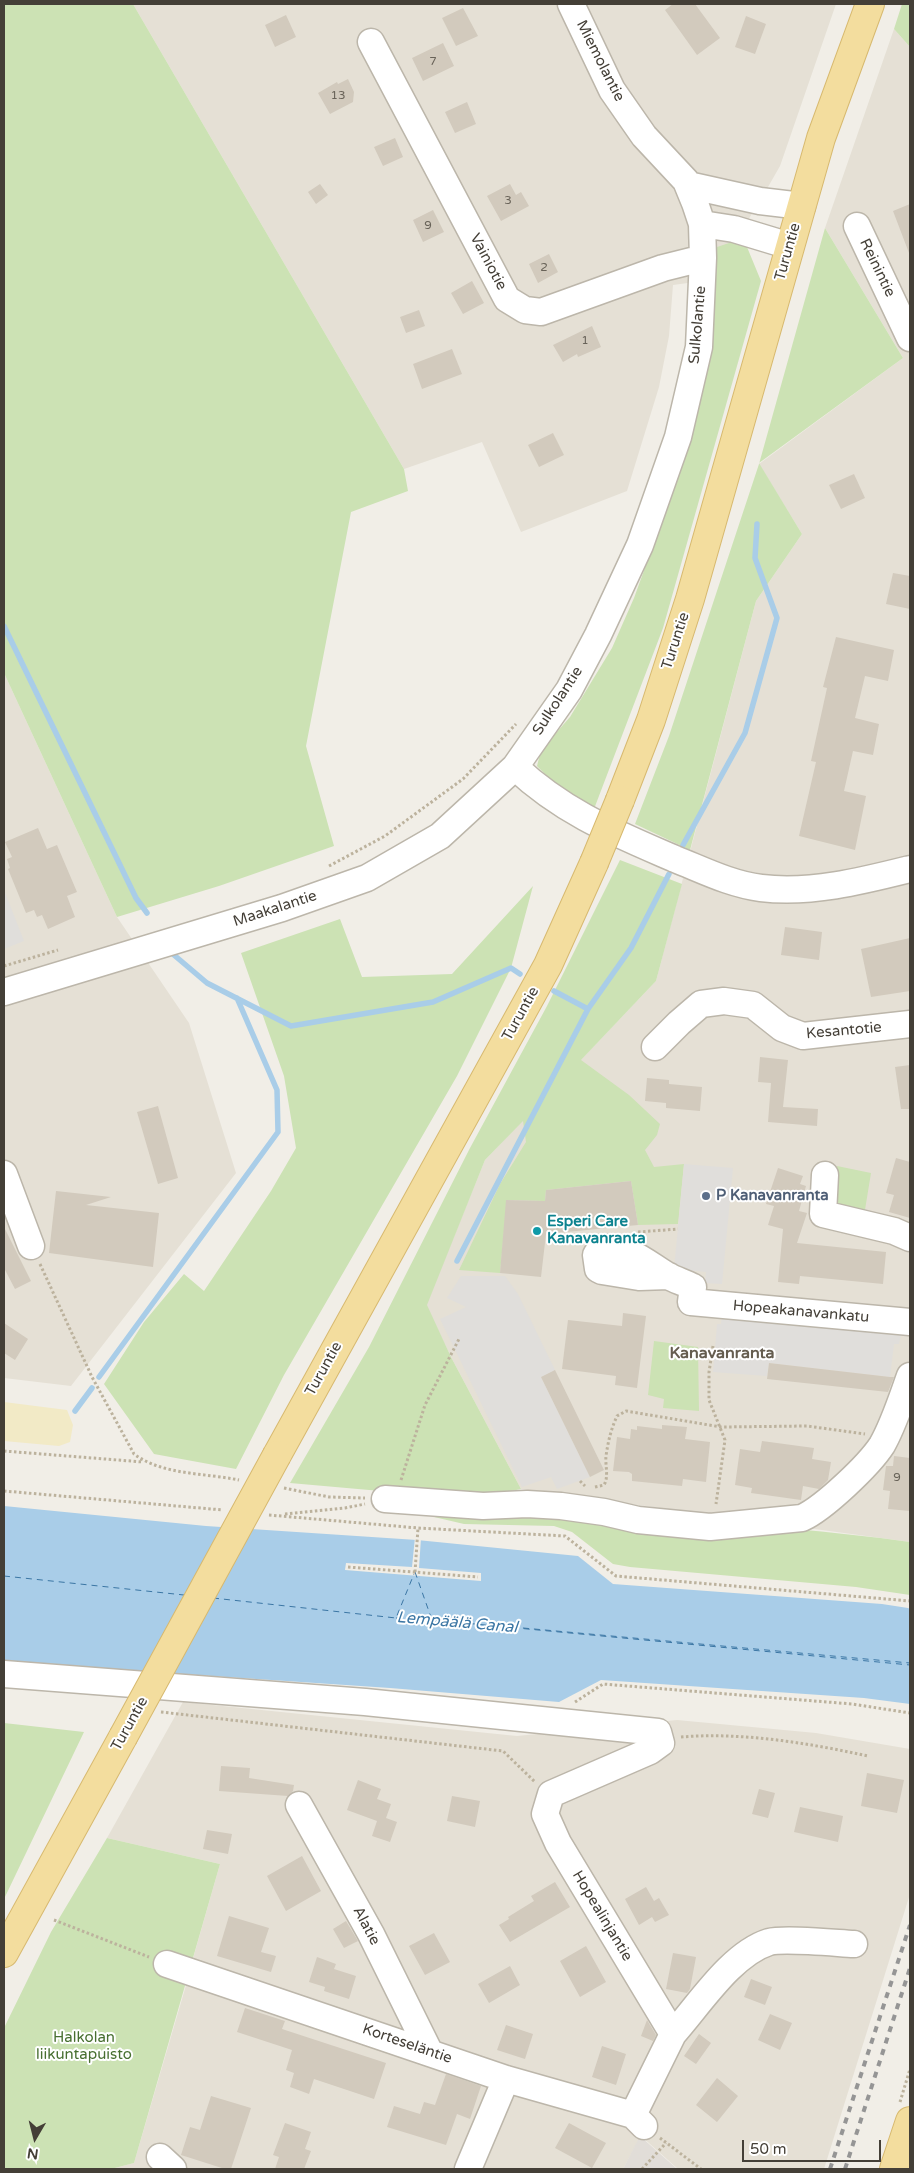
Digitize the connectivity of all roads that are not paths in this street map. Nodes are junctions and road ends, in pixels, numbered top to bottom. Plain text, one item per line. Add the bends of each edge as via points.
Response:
1 (572, 4) edge
2 (870, 4) edge
3 (371, 42) dead end
4 (688, 185) junction
5 (802, 206) junction
6 (702, 224) junction
7 (856, 226) dead end
8 (790, 246) junction
9 (703, 258) junction
10 (910, 338) edge
11 (516, 767) junction
12 (910, 869) edge
13 (4, 992) edge
14 (910, 1024) edge
15 (655, 1048) dead end
16 (4, 1174) edge
17 (824, 1176) dead end
18 (910, 1238) edge
19 (32, 1246) road end
20 (668, 1276) dead end
21 (910, 1322) edge
22 (910, 1376) edge
23 (390, 1499) road end
24 (4, 1674) edge
25 (299, 1805) dead end
26 (854, 1944) dead end
27 (4, 1953) edge
28 (167, 1964) road end
29 (673, 2034) junction
30 (429, 2051) junction
31 (506, 2078) junction
32 (910, 2122) edge
33 (468, 2169) edge
34 (894, 2169) edge

1 - 4 street, Miemolantie via 612,90 644,136
2 - 5 main road, Turuntie via 822,138
3 - 9 street, Vainiotie via 507,299 525,310 541,312 663,268
4 - 5 street via 760,201
4 - 6 street, Miemolantie
5 - 8 main road, Turuntie
6 - 8 street via 734,229
6 - 9 street, Sulkolantie
7 - 10 street, Reinintie
8 - 27 main road, Turuntie, bridge via 690,599 651,720 594,863 548,965
9 - 11 street, Sulkolantie via 699,347 690,392 678,437 640,545 568,690
11 - 12 street via 538,788 573,812 730,882 790,889 858,882
11 - 13 street, Maakalantie via 440,836 367,878 282,908
14 - 15 street, Kesantotie via 803,1036 782,1028 753,1005 724,1001 701,1004
16 - 19 street
17 - 18 street via 823,1214
20 - 21 street, Hopeakanavankatu via 693,1287 691,1302
22 - 23 street via 882,1445 850,1480 816,1511 802,1518 713,1527 638,1520 561,1506 483,1506
24 - 29 street, Hopealinjantie via 355,1701 658,1732 661,1743 650,1751 551,1794 546,1814 558,1843
25 - 30 street, Alatie via 371,1934
26 - 29 street via 771,1942 748,1952 719,1980
28 - 30 street, Korteseläntie
29 - 31 street, Korteseläntie via 639,2121
30 - 31 street, Korteseläntie
31 - 33 street
32 - 34 main road

